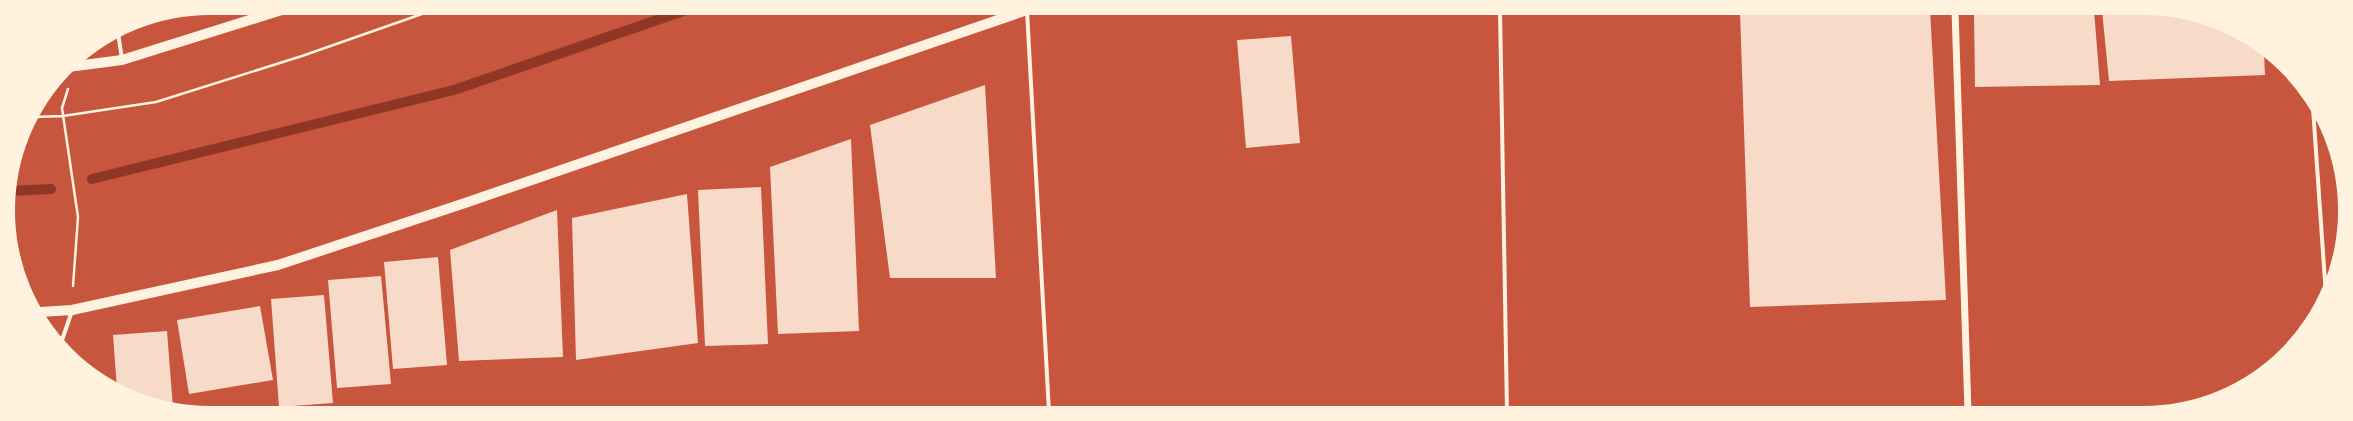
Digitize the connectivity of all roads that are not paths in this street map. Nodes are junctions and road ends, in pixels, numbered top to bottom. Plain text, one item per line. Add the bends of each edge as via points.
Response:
1 (266, 15) edge
2 (1012, 15) edge
3 (1027, 15) edge
4 (1500, 15) edge
5 (1955, 15) edge
6 (119, 38) edge
7 (122, 60) junction
8 (81, 65) edge
9 (2314, 116) edge
10 (2325, 280) edge
11 (72, 310) junction
12 (43, 312) edge
13 (63, 338) edge
14 (1049, 406) edge
15 (1507, 406) edge
16 (1968, 406) edge

1 - 7 main road
2 - 11 main road via 278,265
3 - 14 street
4 - 15 street
5 - 16 street
6 - 7 street
7 - 8 main road
9 - 10 street
11 - 12 main road
11 - 13 street

